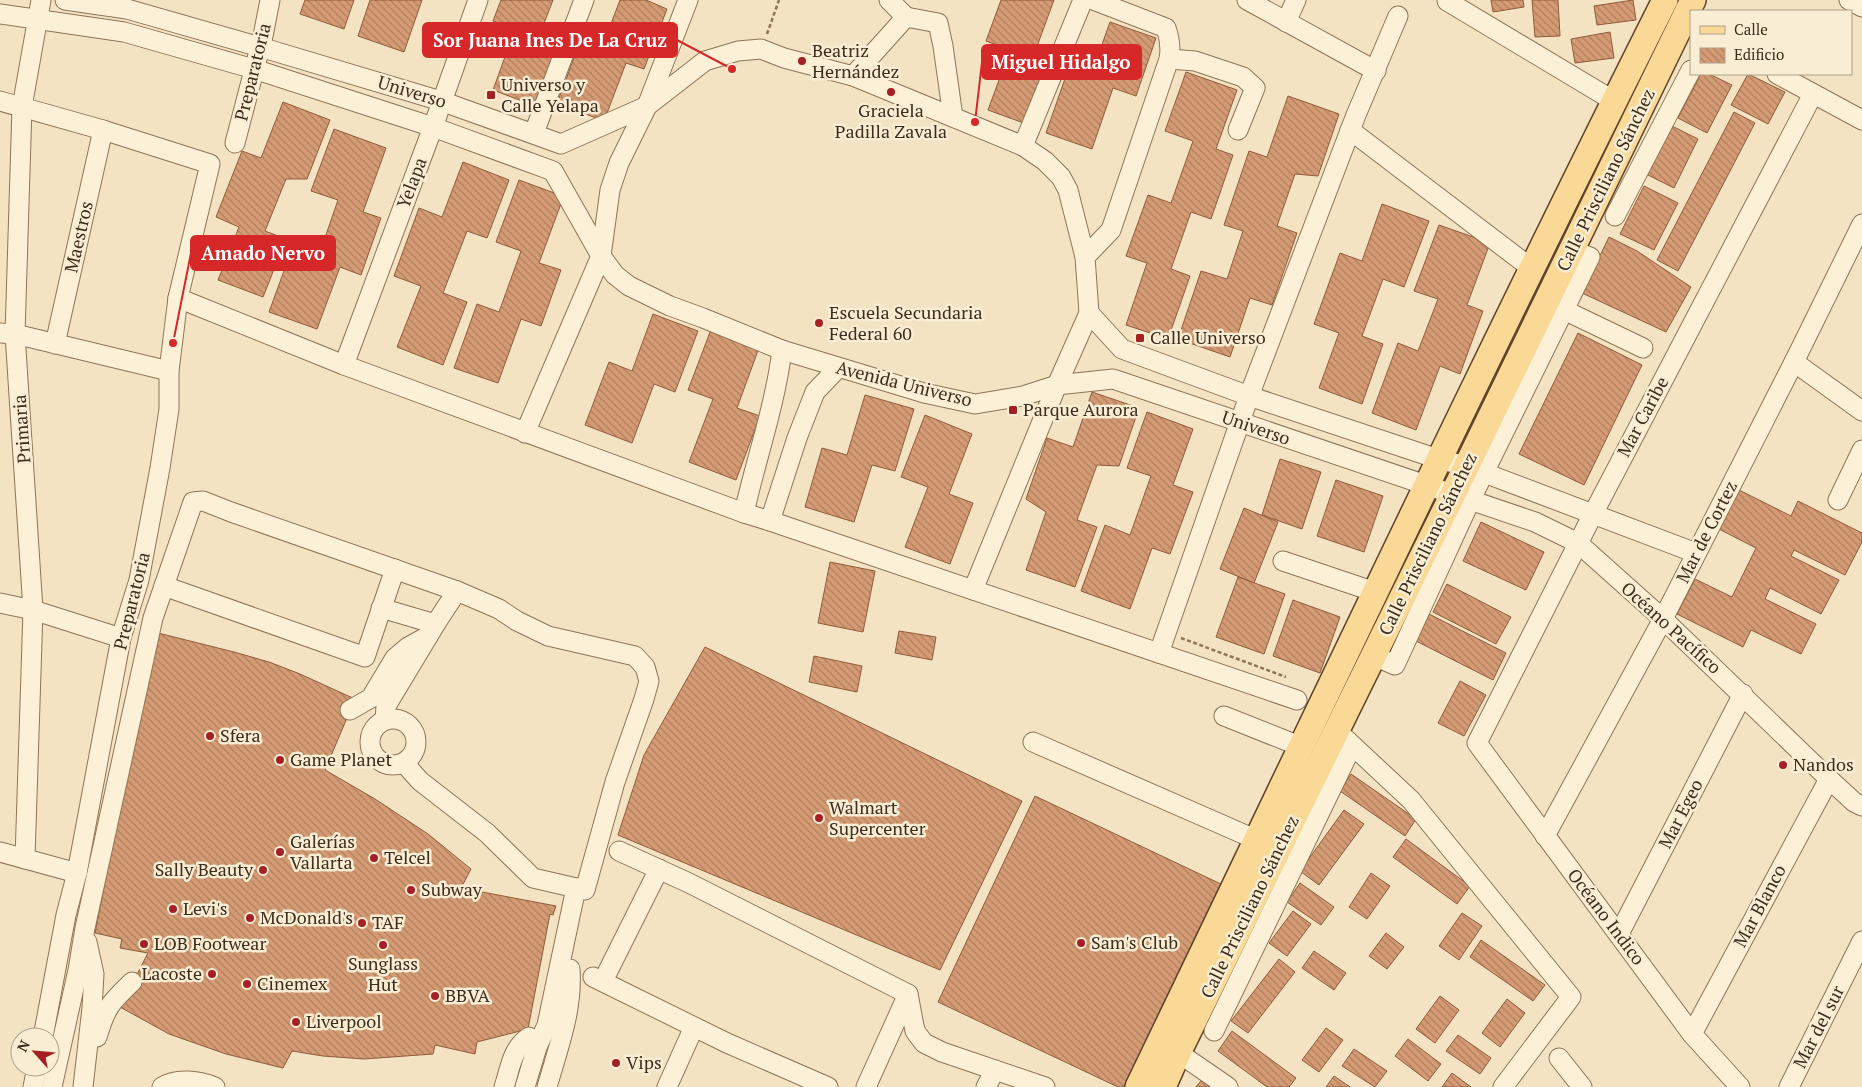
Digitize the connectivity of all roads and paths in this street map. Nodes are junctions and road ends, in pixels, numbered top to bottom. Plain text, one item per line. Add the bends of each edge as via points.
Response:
1 (40, 0) edge
2 (65, 0) edge
3 (270, 0) edge
4 (478, 0) edge
5 (584, 0) edge
6 (688, 0) edge
7 (779, 0) edge
8 (889, 0) edge
9 (1083, 0) edge
10 (1093, 0) edge
11 (1247, 0) edge
12 (1296, 0) edge
13 (1448, 0) edge
14 (1665, 0) edge
15 (128, 5) edge
16 (0, 14) edge
17 (1689, 15) edge
18 (1398, 16) dead end
19 (906, 17) junction
20 (37, 20) junction
21 (1286, 22) junction
22 (124, 32) junction
23 (260, 47) junction
24 (761, 49) junction
25 (1169, 60) junction
26 (254, 69) junction
27 (1376, 71) junction
28 (1690, 72) edge
29 (1779, 75) edge
30 (853, 76) junction
31 (1813, 94) junction
32 (0, 101) edge
33 (442, 101) junction
34 (1614, 101) junction
35 (647, 106) junction
36 (22, 107) junction
37 (953, 117) junction
38 (1862, 120) edge
39 (433, 127) junction
40 (103, 130) junction
41 (1238, 130) dead end
42 (1350, 130) junction
43 (534, 133) junction
44 (235, 143) dead end
45 (561, 144) junction
46 (1023, 146) junction
47 (552, 171) junction
48 (1615, 216) dead end
49 (1862, 224) edge
50 (601, 256) junction
51 (1085, 256) junction
52 (1531, 268) junction
53 (178, 298) junction
54 (1556, 312) junction
55 (1089, 313) junction
56 (8, 333) edge
57 (55, 344) junction
58 (1643, 348) dead end
59 (1122, 349) junction
60 (782, 350) junction
61 (1794, 362) junction
62 (344, 365) junction
63 (838, 368) junction
64 (169, 370) junction
65 (1113, 379) junction
66 (1056, 385) junction
67 (1249, 396) junction
68 (1862, 411) edge
69 (1240, 423) junction
70 (525, 433) junction
71 (1862, 450) edge
72 (1438, 459) junction
73 (1475, 470) junction
74 (1426, 486) junction
75 (1462, 497) junction
76 (1838, 500) dead end
77 (744, 513) junction
78 (1593, 514) junction
79 (770, 521) junction
80 (1578, 543) junction
81 (1696, 554) junction
82 (1283, 561) dead end
83 (395, 569) junction
84 (164, 586) junction
85 (974, 590) junction
86 (457, 591) junction
87 (1375, 592) junction
88 (0, 603) edge
89 (381, 608) junction
90 (34, 610) junction
91 (1663, 619) junction
92 (433, 629) junction
93 (1166, 633) junction
94 (121, 638) junction
95 (1159, 653) junction
96 (1291, 679) dead end
97 (1743, 694) junction
98 (1297, 700) dead end
99 (350, 710) dead end
100 (1224, 716) dead end
101 (384, 720) junction
102 (1344, 739) junction
103 (1033, 742) dead end
104 (1477, 743) joint
105 (1302, 747) junction
106 (404, 763) junction
107 (1829, 779) junction
108 (1859, 806) edge
109 (1546, 836) junction
110 (1257, 840) junction
111 (620, 851) dead end
112 (0, 852) edge
113 (25, 859) junction
114 (659, 869) junction
115 (77, 873) junction
116 (580, 889) junction
117 (85, 928) junction
118 (1619, 934) junction
119 (1862, 941) edge
120 (564, 969) junction
121 (78, 970) junction
122 (132, 982) dead end
123 (908, 994) junction
124 (81, 1012) junction
125 (45, 1027) edge
126 (694, 1027) junction
127 (1214, 1031) dead end
128 (1692, 1034) junction
129 (529, 1037) junction
130 (1169, 1047) junction
131 (1559, 1058) dead end
132 (995, 1070) junction
133 (79, 1085) edge
134 (1040, 1086) edge
135 (52, 1087) edge
136 (62, 1087) edge
137 (162, 1087) edge
138 (215, 1087) edge
139 (504, 1087) edge
140 (515, 1087) edge
141 (525, 1087) edge
142 (537, 1087) edge
143 (547, 1087) edge
144 (667, 1087) edge
145 (828, 1087) edge
146 (866, 1087) edge
147 (986, 1087) edge
148 (1138, 1087) edge
149 (1163, 1087) edge
150 (1228, 1087) edge
151 (1504, 1087) edge
152 (1582, 1087) edge
153 (1740, 1087) edge
154 (1789, 1087) edge

1 - 20 street, Primaria
2 - 15 street, Universo
3 - 23 street, Preparatoria
4 - 33 street, Yelapa
5 - 43 street
6 - 35 street
7 - 24 path
8 - 19 street
9 - 46 street
10 - 25 street via 1166,28 1170,38
11 - 21 street
12 - 21 street
13 - 34 street
14 - 34 main road, Calle Prisciliano Sánchez
15 - 22 street
15 - 23 street, Universo
16 - 20 street, Universo
17 - 54 main road, Calle Prisciliano Sánchez via 1572,250
18 - 27 street
19 - 30 street
19 - 37 street via 938,23
20 - 22 street, Universo
20 - 36 street, Primaria
21 - 27 street
22 - 26 street, Universo
23 - 26 street, Preparatoria
23 - 33 street, Universo
24 - 30 street
24 - 35 street via 738,51 704,61
25 - 41 street via 1195,61 1243,78 1256,88
25 - 51 street via 1111,230
26 - 39 street, Universo
26 - 44 street, Preparatoria
27 - 42 street
28 - 48 street
29 - 31 street
30 - 37 street
31 - 38 street
31 - 78 street, Mar Caribe
32 - 36 street
33 - 39 street, Yelapa
33 - 43 street, Universo
34 - 52 main road, Calle Prisciliano Sánchez
35 - 45 street
35 - 50 street via 619,163 610,190
36 - 40 street
36 - 56 street, Primaria
37 - 46 street
39 - 47 street, Universo
39 - 62 street, Yelapa
40 - 53 street, Preparatoria via 210,164
40 - 57 street, Maestros
42 - 52 street
42 - 67 street
43 - 45 street, Universo
45 - 47 street
46 - 51 street via 1041,157 1061,177 1073,204
47 - 50 street
49 - 61 street, Mar de Cortez
50 - 60 street, Avenida Universo via 615,275 629,286 670,306
50 - 70 street
51 - 55 street
52 - 72 main road, Calle Prisciliano Sánchez
53 - 62 street
53 - 64 street, Preparatoria
54 - 58 street
54 - 73 main road, Calle Prisciliano Sánchez
55 - 59 street, Universo
55 - 66 street
56 - 57 street
56 - 90 street, Primaria
57 - 64 street
59 - 65 street
59 - 67 street, Universo
60 - 63 street, Avenida Universo
60 - 77 street via 771,411
61 - 68 street
61 - 81 street, Mar de Cortez
62 - 70 street
63 - 66 street, Avenida Universo via 975,404 1023,396
63 - 79 street via 815,392
64 - 94 street, Preparatoria via 169,409 160,468 139,580
65 - 66 street, Universo
65 - 69 street, Universo
66 - 85 street
67 - 69 street
67 - 72 street, Universo
69 - 74 street, Universo
69 - 93 street
70 - 77 street
71 - 76 street
72 - 73 street, Universo
72 - 74 main road, Calle Prisciliano Sánchez
73 - 75 main road, Calle Prisciliano Sánchez
73 - 78 street
74 - 75 street, Universo
74 - 87 main road, Calle Prisciliano Sánchez
75 - 80 street, Océano Pacífico via 1536,522
75 - 102 main road, Calle Prisciliano Sánchez via 1374,656
77 - 79 street
78 - 80 street, Mar Caribe
78 - 81 street
79 - 85 street
80 - 91 street, Océano Pacífico
80 - 104 street, Mar Caribe
81 - 91 street, Mar de Cortez
82 - 87 street
83 - 84 street via 198,501 191,505
83 - 86 street
83 - 89 street
84 - 89 street via 365,657
84 - 117 street via 153,618
85 - 95 street
86 - 92 street
86 - 116 street via 548,636 635,656 646,667 649,681 644,699
87 - 105 main road, Calle Prisciliano Sánchez
88 - 90 street
89 - 92 street via 432,623
90 - 94 street
90 - 113 street, Primaria
91 - 97 street, Océano Pacífico
91 - 109 street, Mar de Cortez
92 - 99 street via 395,658 371,698
92 - 101 street via 386,706
93 - 95 street
93 - 96 path
94 - 115 street, Preparatoria
95 - 98 street
97 - 107 street, Océano Pacífico
97 - 118 street, Mar Egeo
100 - 105 street
101 - 106 street via 400,720 411,727 417,740 414,754
101 - 106 street via 373,730 369,745 376,759 389,766
102 - 127 street
102 - 130 main road, Calle Prisciliano Sánchez
102 - 151 street via 1411,800 1571,997
103 - 110 street
104 - 109 street, Océano Indico
105 - 110 main road, Calle Prisciliano Sánchez
106 - 116 street via 420,781 487,833 533,878
107 - 108 street, Océano Pacífico
107 - 128 street, Mar Blanco
109 - 118 street, Océano Indico
110 - 130 main road, Calle Prisciliano Sánchez
111 - 114 street
112 - 113 street
113 - 115 street
114 - 123 street
114 - 126 street via 598,979
115 - 125 street, Preparatoria
116 - 120 street
117 - 121 street
117 - 133 street via 94,974 92,1008
118 - 128 street, Océano Indico
119 - 154 street, Mar del sur
120 - 129 street
120 - 141 street
120 - 142 street
120 - 143 street via 571,988 568,1013
121 - 124 street
121 - 135 street
122 - 133 street via 111,1002 104,1014
123 - 132 street via 915,1031 924,1042 942,1052
123 - 146 street
124 - 133 street
124 - 136 street
126 - 144 street
126 - 145 street
128 - 153 street, Océano Indico
129 - 139 street via 520,1042
129 - 140 street
130 - 148 main road, Calle Prisciliano Sánchez
130 - 149 main road, Calle Prisciliano Sánchez
130 - 150 street
131 - 152 street
132 - 134 street
132 - 147 street
137 - 138 street via 187,1080

